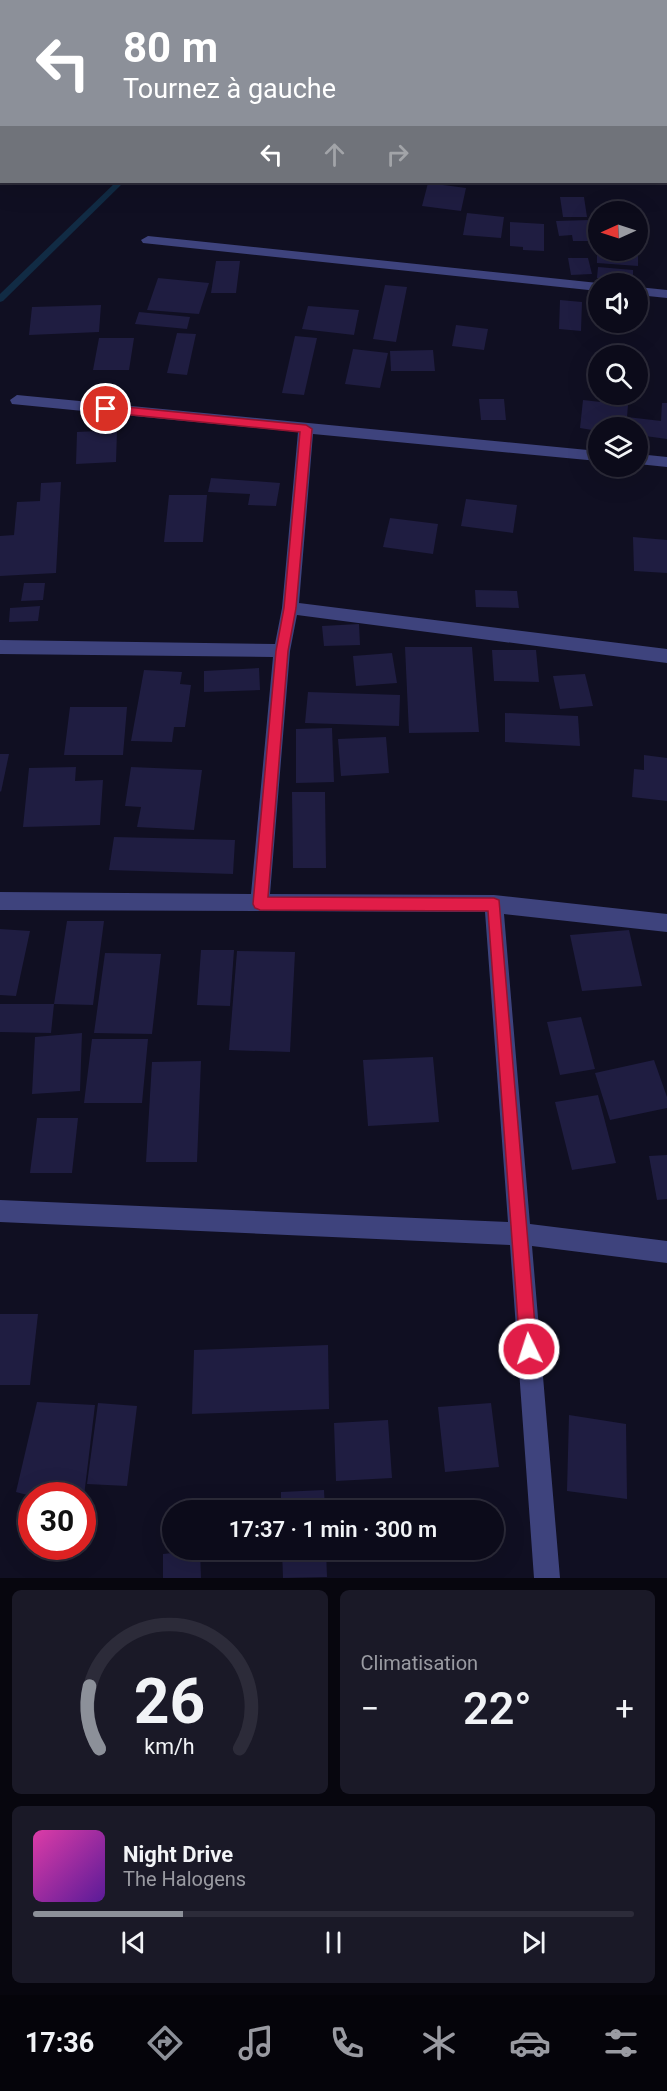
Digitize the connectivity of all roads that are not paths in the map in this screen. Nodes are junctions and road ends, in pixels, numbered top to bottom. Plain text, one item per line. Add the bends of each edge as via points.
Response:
1 (148, 240) dead end
2 (588, 286) edge
3 (648, 292) edge
4 (667, 294) edge
5 (17, 400) dead end
6 (306, 429) junction
7 (588, 455) edge
8 (648, 460) edge
9 (667, 462) edge
10 (290, 608) junction
11 (0, 647) edge
12 (282, 651) junction
13 (667, 656) edge
14 (0, 901) edge
15 (260, 904) junction
16 (494, 904) junction
17 (667, 923) edge
18 (0, 1211) edge
19 (520, 1234) junction
20 (667, 1252) edge
21 (547, 1578) edge

1 - 2 street
3 - 4 street
5 - 6 street
6 - 7 street
6 - 10 street
8 - 9 street
10 - 12 street
10 - 13 street
11 - 12 street
12 - 15 street
14 - 15 street
15 - 16 street
16 - 17 street
16 - 19 street
18 - 19 street
19 - 20 street
19 - 21 street

